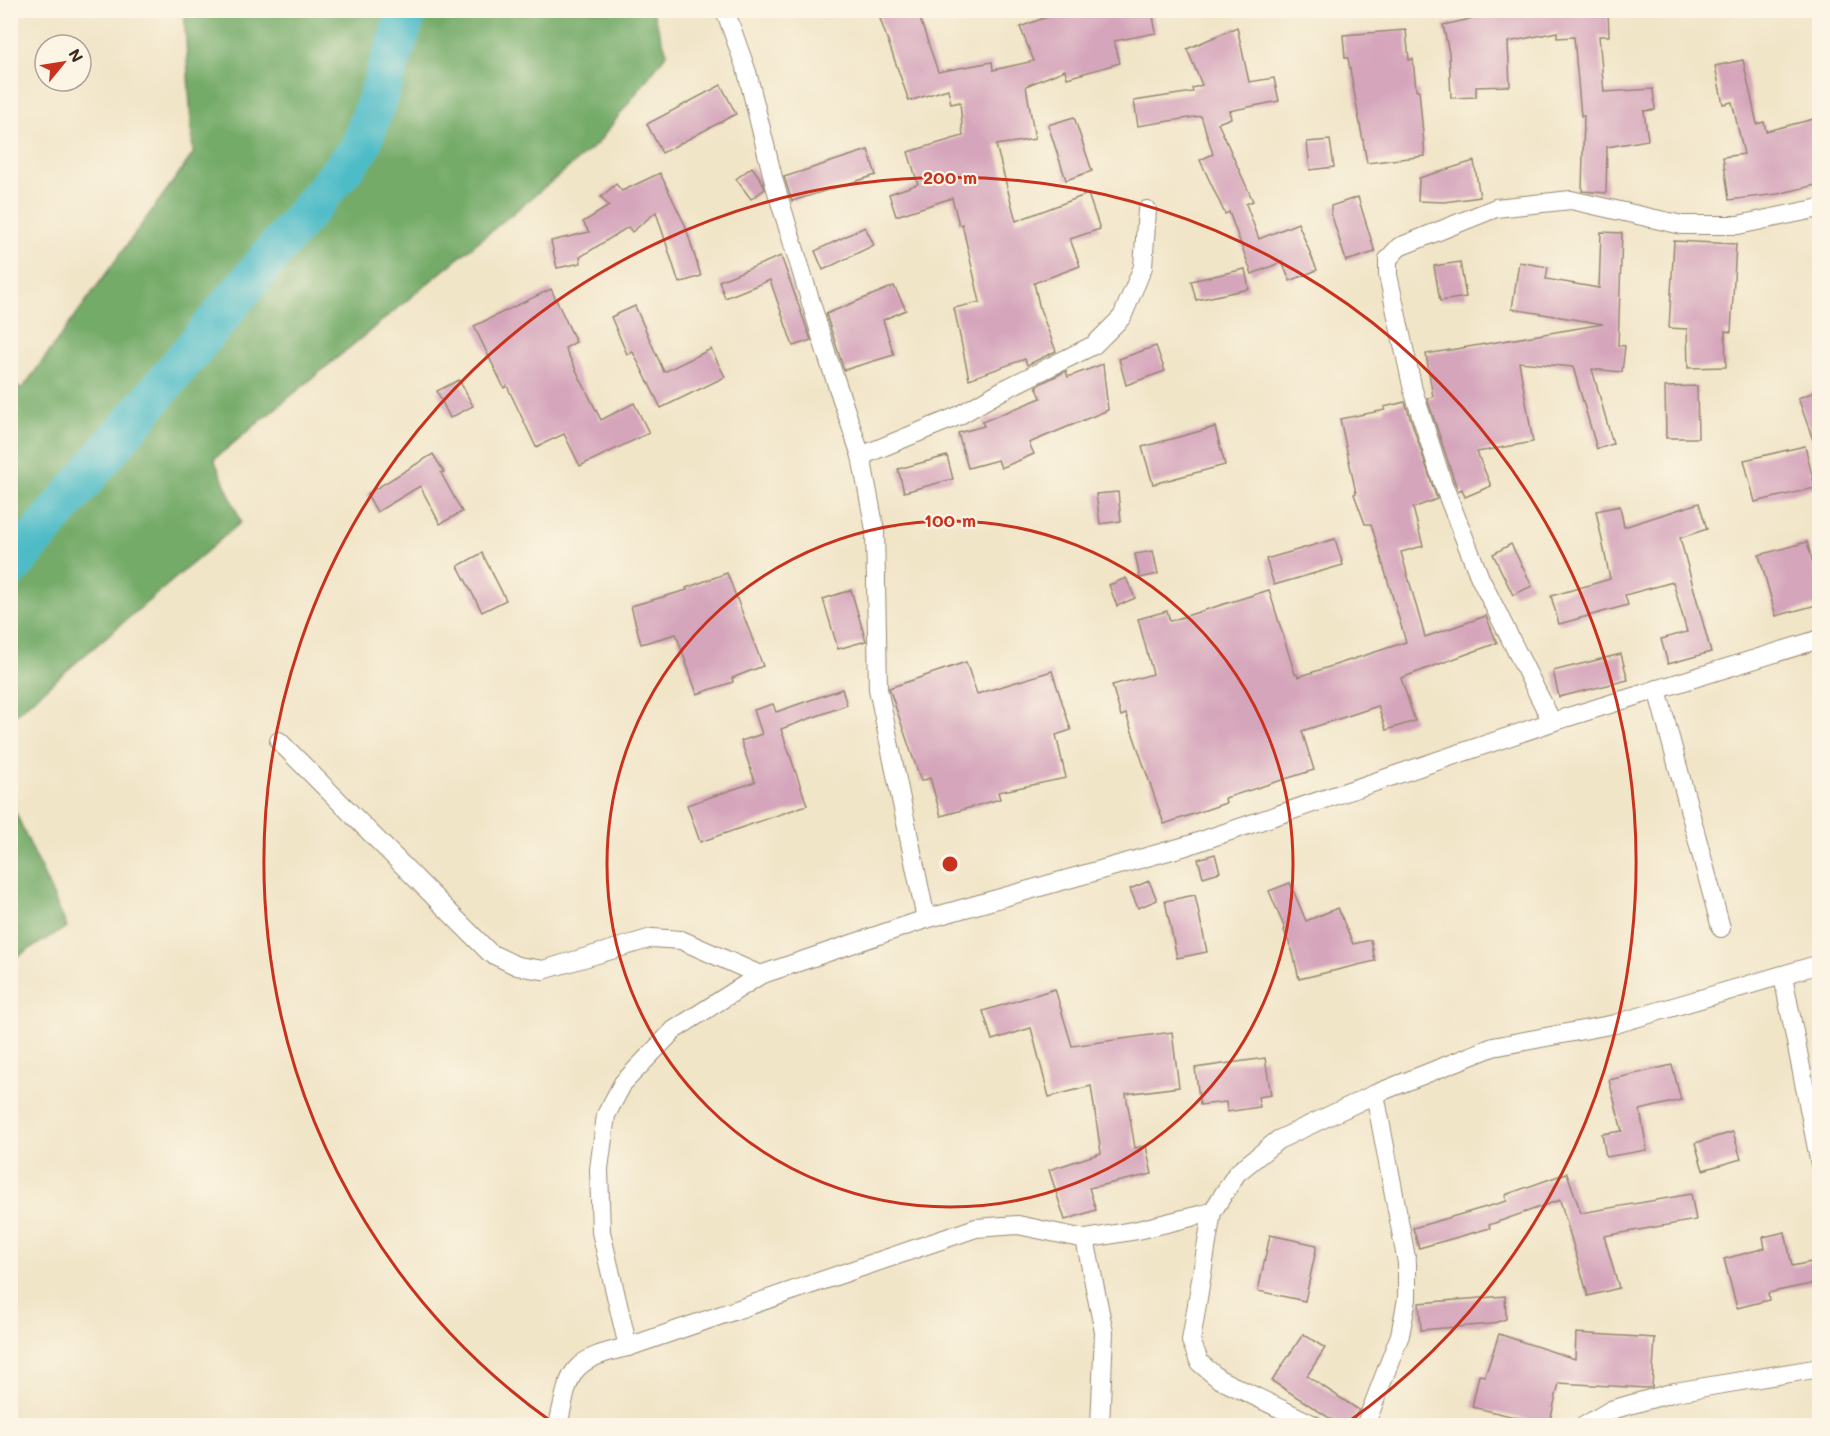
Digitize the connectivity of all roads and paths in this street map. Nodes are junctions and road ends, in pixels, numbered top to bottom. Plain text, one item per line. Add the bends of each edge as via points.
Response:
1 (725, 10) edge
2 (1820, 208) edge
3 (1146, 210) dead end
4 (861, 456) junction
5 (1820, 639) edge
6 (1657, 689) junction
7 (1552, 722) junction
8 (279, 741) dead end
9 (926, 920) junction
10 (1721, 928) dead end
11 (1820, 963) edge
12 (760, 975) junction
13 (1783, 976) junction
14 (1375, 1094) junction
15 (1820, 1164) edge
16 (1212, 1212) junction
17 (1085, 1239) junction
18 (628, 1347) junction
19 (1820, 1368) edge
20 (558, 1425) edge
21 (1100, 1425) edge
22 (1316, 1425) edge
23 (1365, 1425) edge
24 (1584, 1425) edge

1 - 4 street via 747,72 774,182
2 - 7 street via 1737,225 1682,225 1571,200 1497,208 1399,247 1388,259 1413,390 1443,484 1480,578
3 - 4 street via 1143,267 1122,317 1094,345 958,416
4 - 9 street via 876,530 878,689
5 - 6 street
6 - 7 street
6 - 10 street
7 - 9 street via 1186,846
8 - 12 street via 490,953 517,966 543,970 662,938 681,940
9 - 12 street
11 - 13 street
12 - 18 street via 674,1030 623,1083 606,1115 599,1169 601,1232
13 - 14 street via 1615,1024 1493,1047
13 - 15 street
14 - 16 street via 1278,1140 1238,1173
14 - 23 street via 1407,1263 1407,1299 1400,1335
16 - 17 street
16 - 22 street via 1191,1341 1200,1363 1219,1379
17 - 18 street via 1018,1225 976,1228
17 - 21 street via 1104,1332
18 - 20 street via 597,1354 576,1367 566,1386
19 - 24 street via 1675,1392 1611,1410

